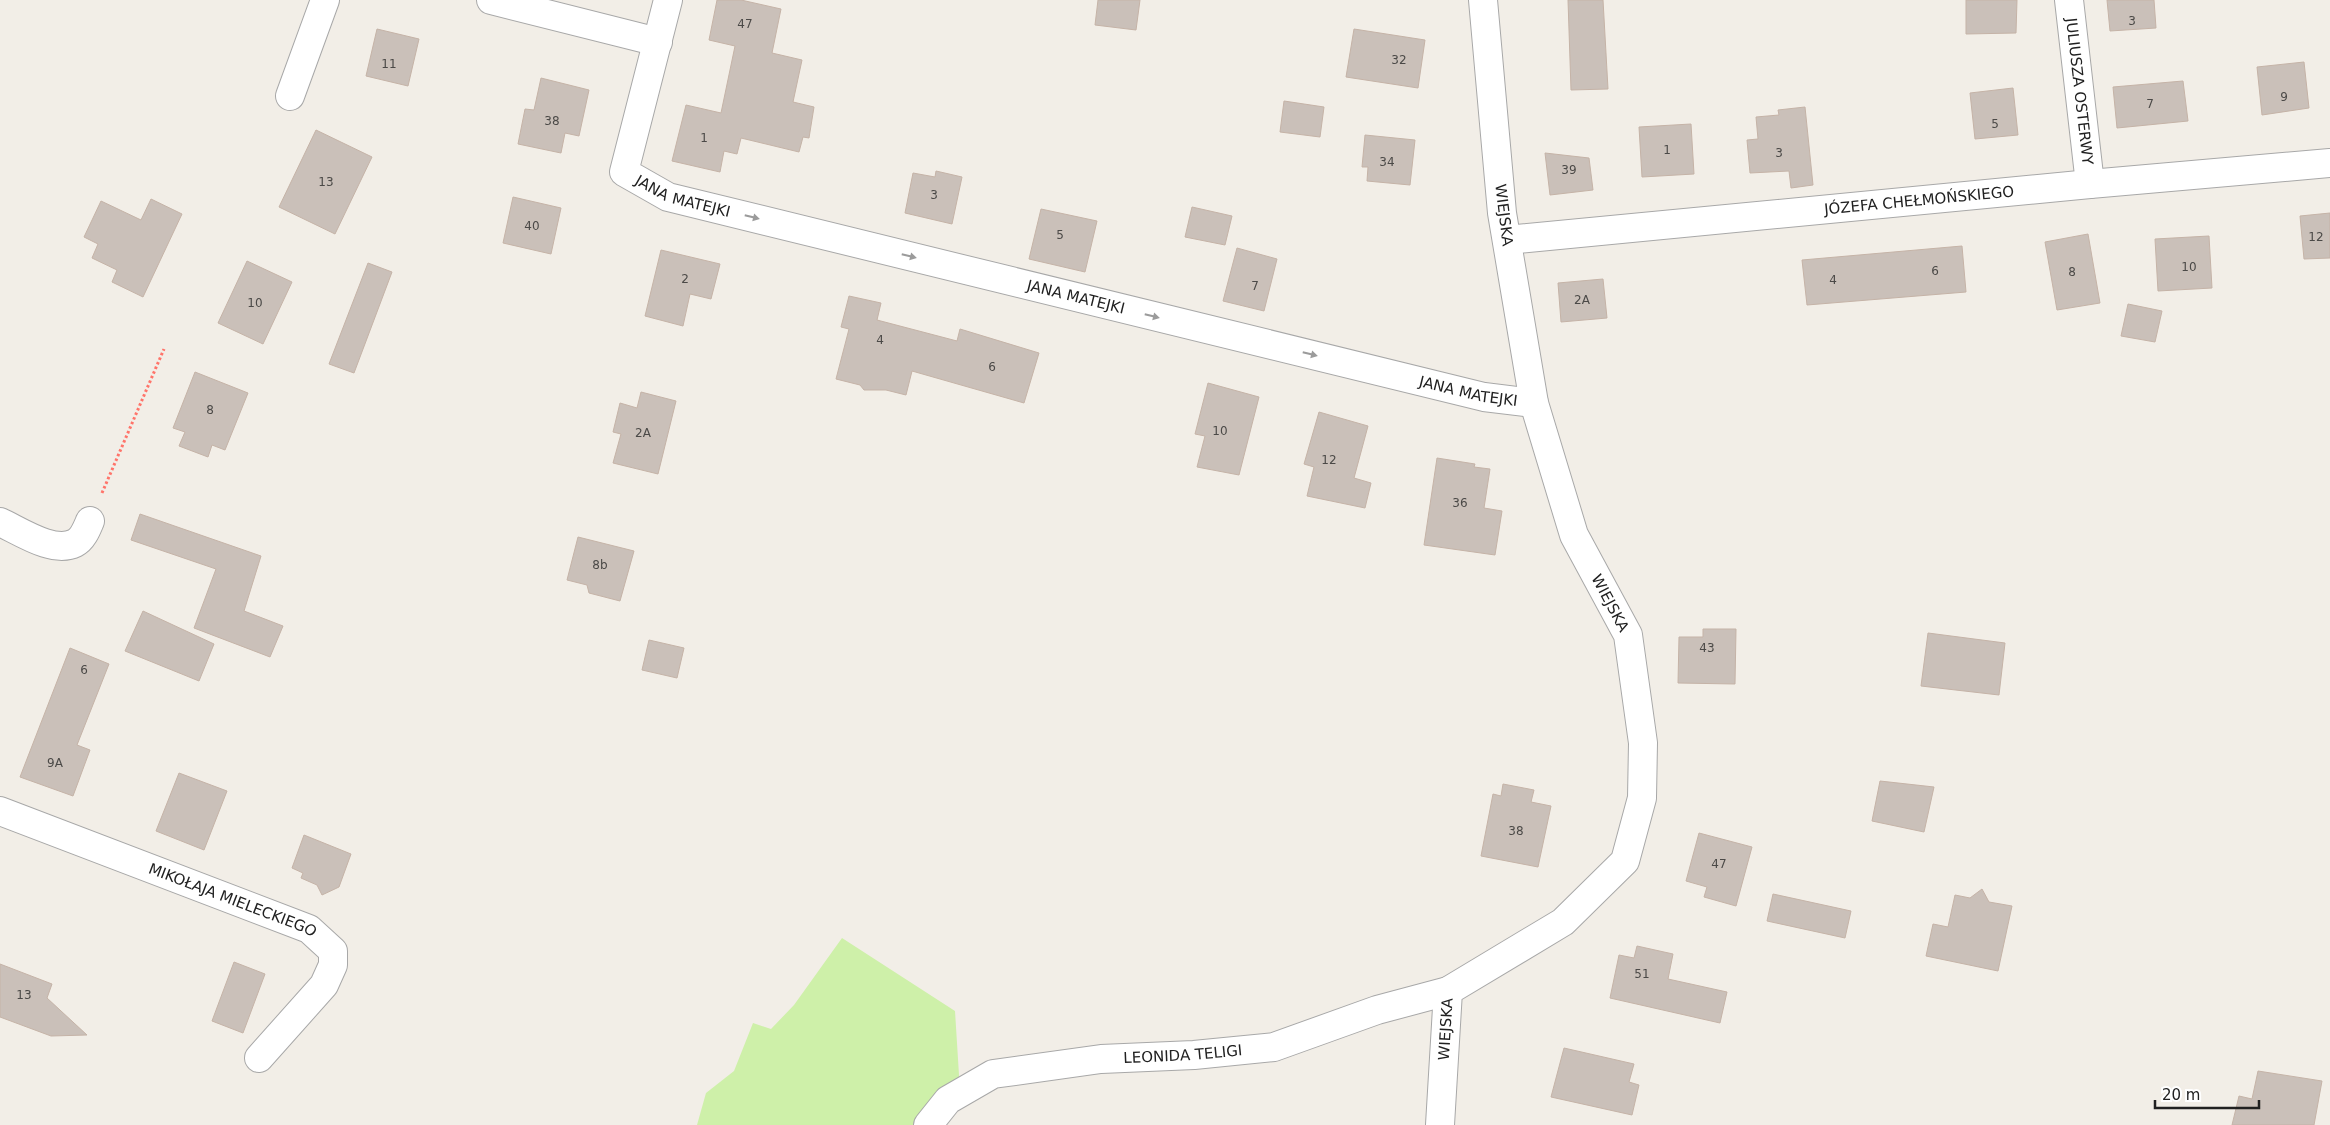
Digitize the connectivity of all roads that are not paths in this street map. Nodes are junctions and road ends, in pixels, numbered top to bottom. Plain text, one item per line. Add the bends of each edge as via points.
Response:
1 (325, 0) edge
2 (491, 0) edge
3 (668, 0) edge
4 (1483, 0) edge
5 (2069, 0) edge
6 (658, 42) junction
7 (290, 96) dead end
8 (2330, 163) edge
9 (2090, 184) junction
10 (1507, 240) junction
11 (1534, 403) junction
12 (90, 521) road end
13 (0, 522) edge
14 (0, 811) edge
15 (1448, 991) junction
16 (259, 1058) dead end
17 (928, 1125) edge
18 (1440, 1125) edge

1 - 7 street
2 - 6 street
3 - 6 street
4 - 10 street, WIEJSKA
5 - 9 street, JULIUSZA OSTERWY
6 -> 11 street, JANA MATEJKI via 624,172 668,196 1474,395
8 - 9 street, JÓZEFA CHEŁMOŃSKIEGO
9 - 10 street, JÓZEFA CHEŁMOŃSKIEGO
10 - 11 street, WIEJSKA
11 - 15 street, WIEJSKA via 1574,535 1628,635 1643,743 1642,798 1625,861 1562,922
12 - 13 street via 75,543 52,545
14 - 16 street, MIKOŁAJA MIELECKIEGO via 309,929 333,951 333,965 324,985
15 - 17 street, LEONIDA TELIGI via 1377,1010 1274,1047 1101,1059 993,1074 948,1100
15 - 18 street, WIEJSKA

